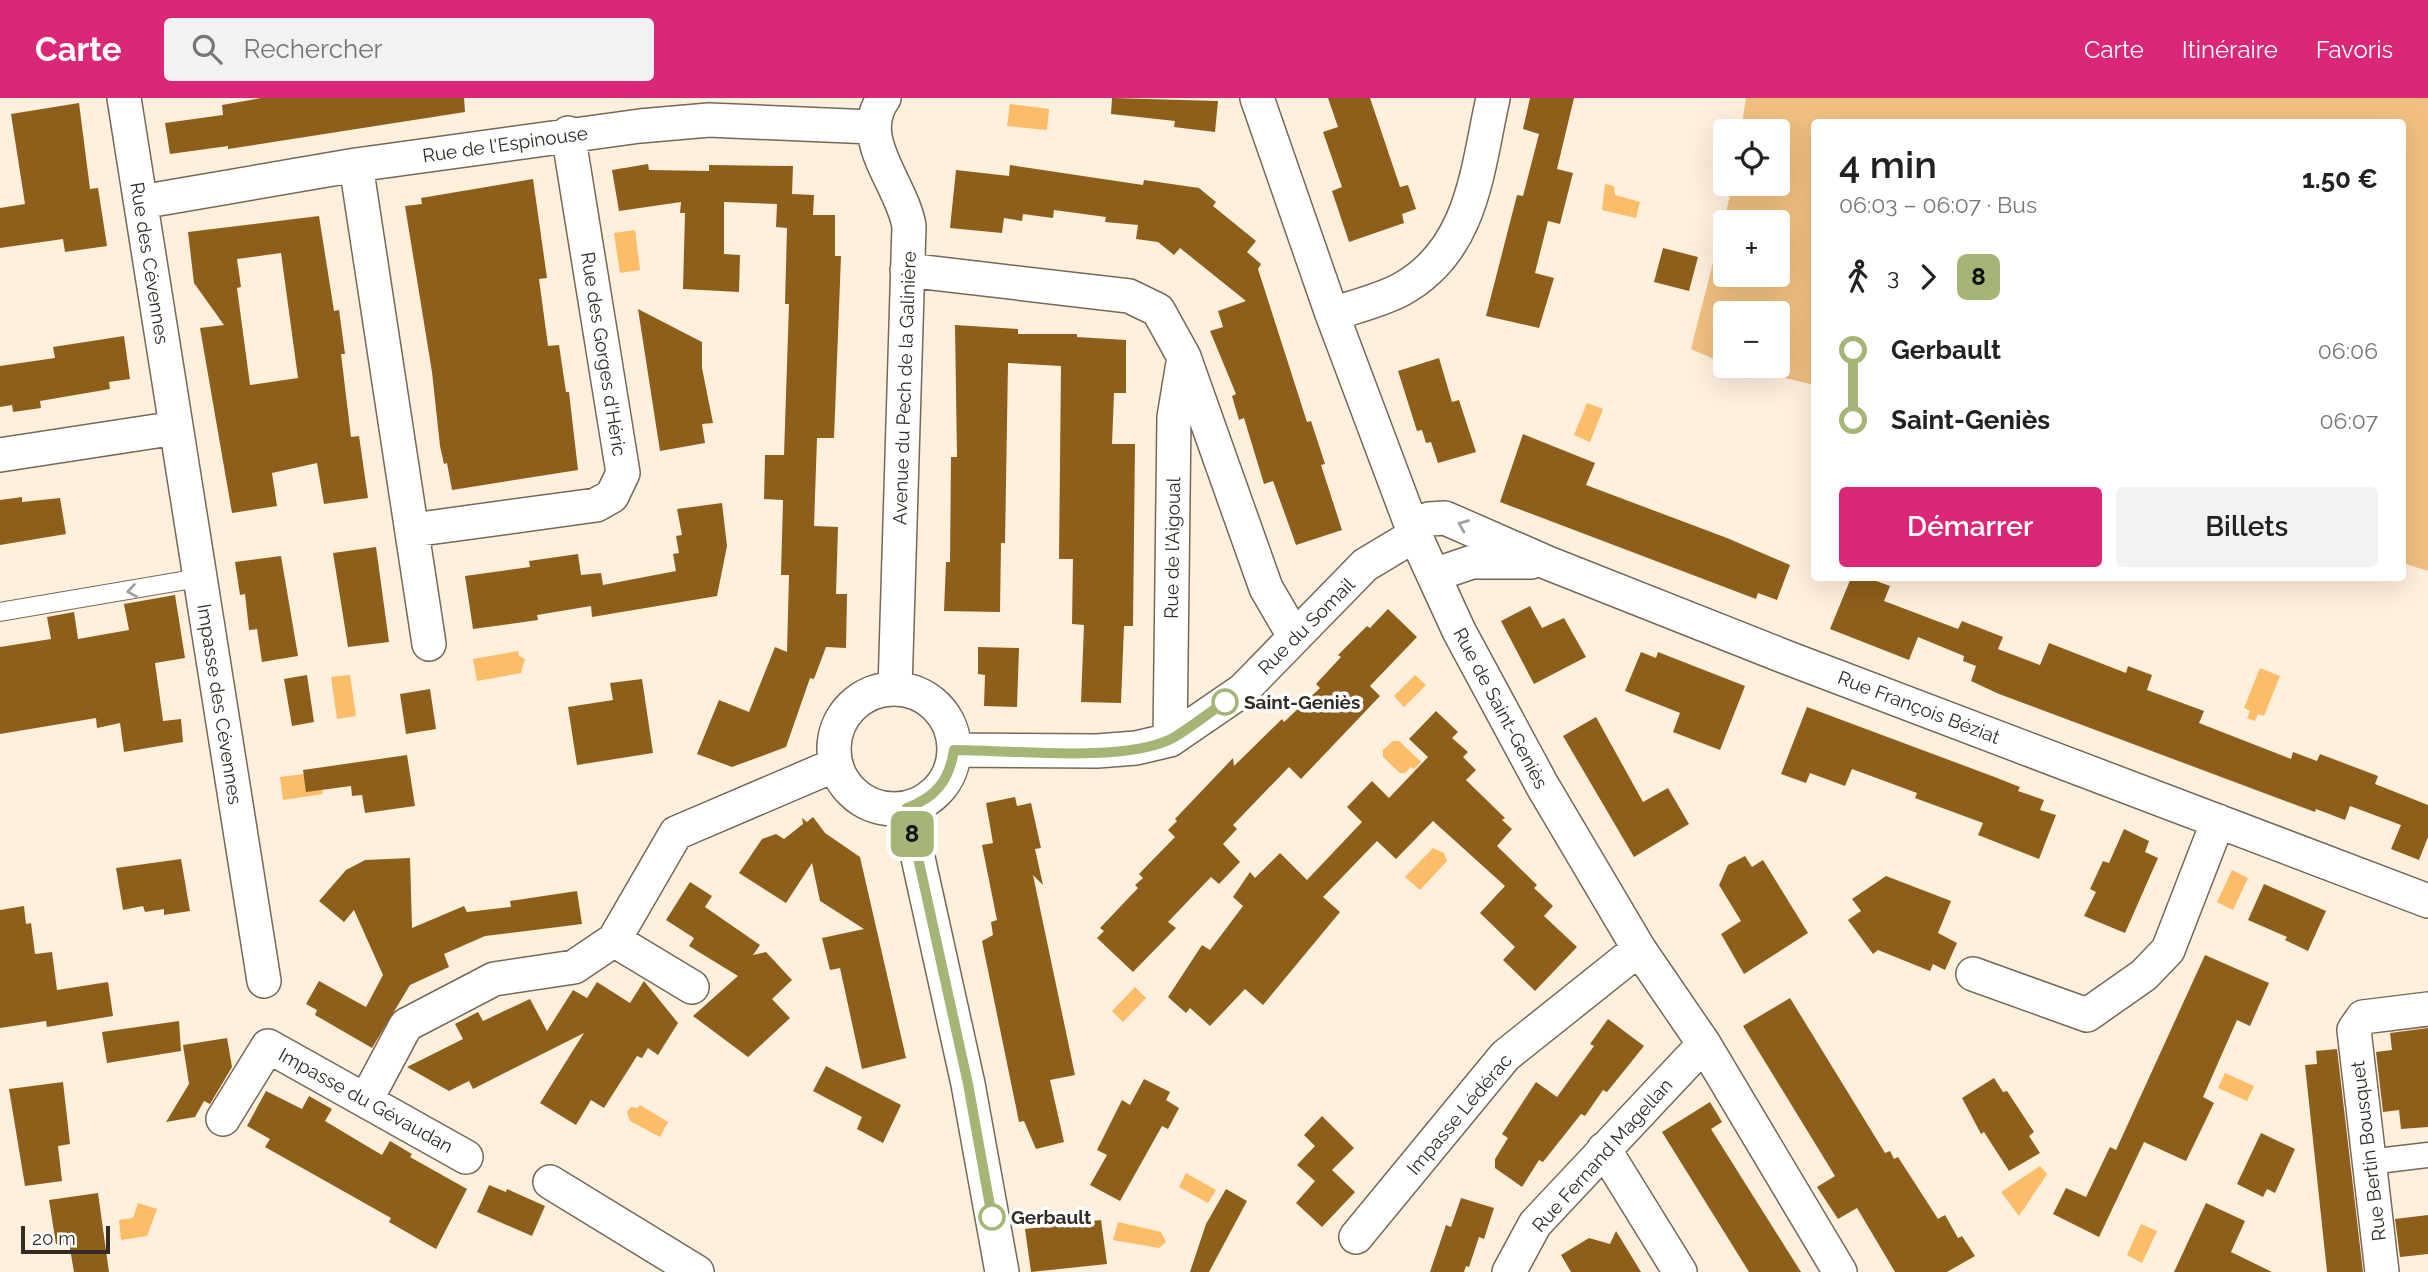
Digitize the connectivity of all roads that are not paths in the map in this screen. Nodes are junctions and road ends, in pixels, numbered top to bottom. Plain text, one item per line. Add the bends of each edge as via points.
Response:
1 (124, 98) edge
2 (1257, 98) edge
3 (1493, 98) edge
4 (639, 112) edge
5 (878, 113) edge
6 (568, 133) junction
7 (356, 165) junction
8 (141, 202) junction
9 (907, 270) junction
10 (1332, 314) junction
11 (1184, 358) junction
12 (176, 428) junction
13 (0, 455) edge
14 (413, 530) junction
15 (1413, 530) junction
16 (1548, 563) junction
17 (1434, 575) junction
18 (199, 578) junction
19 (0, 612) edge
20 (1294, 636) junction
21 (429, 644) dead end
22 (895, 689) junction
23 (1170, 740) junction
24 (954, 750) junction
25 (835, 765) junction
26 (907, 808) junction
27 (2218, 821) junction
28 (2428, 901) edge
29 (614, 940) junction
30 (1639, 949) junction
31 (1973, 974) dead end
32 (264, 981) dead end
33 (692, 987) dead end
34 (2428, 1009) edge
35 (1704, 1044) junction
36 (366, 1100) junction
37 (223, 1119) dead end
38 (1604, 1149) junction
39 (2428, 1155) edge
40 (466, 1157) dead end
41 (2369, 1161) junction
42 (550, 1182) dead end
43 (1356, 1237) dead end
44 (685, 1270) edge
45 (1002, 1272) edge
46 (1509, 1272) edge
47 (1680, 1272) edge
48 (1840, 1272) edge
49 (2382, 1272) edge

1 - 8 street, Rue des Cévennes
2 - 10 street, Rue de Saint-Geniès
3 - 10 street via 1469,205 1447,253 1402,289
4 - 5 street, Rue de l'Espinouse via 709,120
4 - 6 street, Rue de l'Espinouse
5 - 9 street, Avenue du Pech de la Galinière via 875,143 906,206
6 - 7 street, Rue de l'Espinouse
6 - 14 street, Rue des Gorges d'Héric via 623,473 612,496 596,505
7 - 8 street, Rue de l'Espinouse
7 - 14 street
8 - 12 street, Rue des Cévennes
9 - 11 street via 1129,296 1158,310
9 - 22 street, Avenue du Pech de la Galinière
10 - 15 street, Rue de Saint-Geniès
11 - 20 street via 1266,588
11 - 23 street, Rue de l'Aigoual via 1174,417
12 - 13 street
12 - 18 street, Impasse des Cévennes
14 - 21 street
16 -> 15 street, Rue François Béziat via 1445,518 1429,519
15 - 17 street, Rue de Saint-Geniès
15 - 20 street, Rue du Somail via 1366,565
16 - 17 street via 1494,559
16 - 27 street, Rue François Béziat
17 - 30 street, Rue de Saint-Geniès via 1542,785
18 -> 19 lane
18 - 32 street, Impasse des Cévennes
20 - 23 street, Rue du Somail via 1243,690
22 - 24 street via 914,693 943,715
22 - 25 street via 877,691 846,712 835,737
23 - 24 street, Rue du Somail via 1097,751
24 - 26 street via 951,770 940,788
25 - 26 street via 855,795 871,805
25 - 29 street via 676,833
26 - 45 street via 968,1084
27 - 28 street, Rue François Béziat
27 - 31 street via 2168,950 2144,975 2087,1015
29 - 33 street
29 - 36 street via 574,967 494,979 406,1025
30 - 35 street, Rue de Saint-Geniès
30 - 43 street, Impasse Lédérac via 1505,1056
34 - 41 street, Rue Bertin Bousquet via 2363,1017 2354,1030
35 - 38 street, Rue Fernand Magellan
35 - 48 street, Rue de Saint-Geniès
36 - 37 street, Impasse du Gévaudan via 268,1046
36 - 40 street, Impasse du Gévaudan
38 - 46 street, Rue Fernand Magellan via 1535,1224
38 - 47 street
39 - 41 street
41 - 49 street, Rue Bertin Bousquet
42 - 44 street

